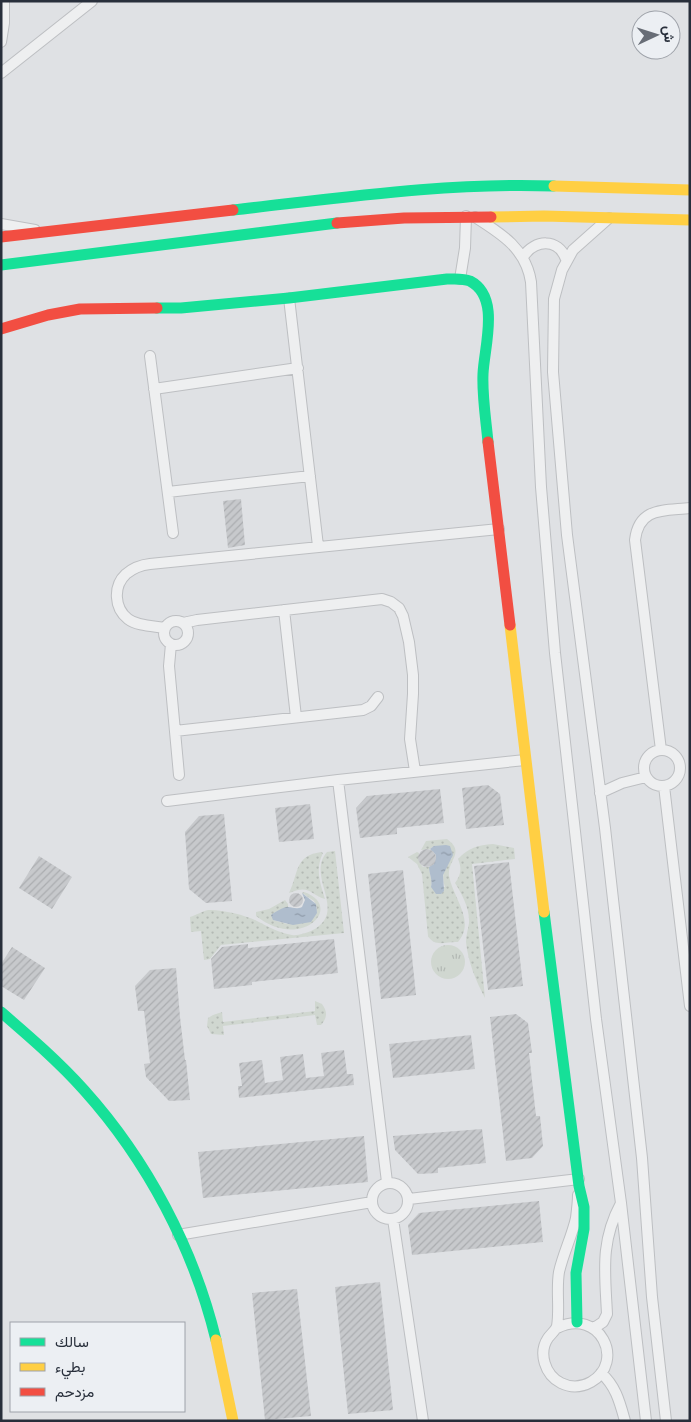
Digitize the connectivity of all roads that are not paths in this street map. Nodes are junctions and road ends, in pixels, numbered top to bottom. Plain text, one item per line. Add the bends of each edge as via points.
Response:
1 (4, 1) edge
2 (92, 1) edge
3 (1, 42) edge
4 (1, 73) edge
5 (690, 190) edge
6 (470, 216) junction
7 (609, 218) junction
8 (690, 220) edge
9 (1, 224) edge
10 (43, 232) junction
11 (1, 236) edge
12 (523, 257) junction
13 (566, 259) junction
14 (1, 265) edge
15 (460, 279) junction
16 (289, 298) junction
17 (1, 328) edge
18 (150, 356) dead end
19 (298, 368) junction
20 (154, 389) junction
21 (310, 476) junction
22 (168, 492) junction
23 (690, 508) edge
24 (499, 529) junction
25 (173, 533) dead end
26 (318, 546) junction
27 (284, 610) junction
28 (183, 623) junction
29 (165, 628) junction
30 (171, 644) junction
31 (378, 697) dead end
32 (296, 717) junction
33 (175, 731) junction
34 (660, 750) junction
35 (525, 760) junction
36 (685, 769) edge
37 (415, 771) junction
38 (179, 775) dead end
39 (646, 777) junction
40 (338, 780) junction
41 (664, 786) junction
42 (600, 793) junction
43 (167, 801) dead end
44 (690, 1006) edge
45 (1, 1012) edge
46 (387, 1182) junction
47 (579, 1183) junction
48 (409, 1199) junction
49 (372, 1202) junction
50 (621, 1203) junction
51 (393, 1219) junction
52 (178, 1235) junction
53 (577, 1322) junction
54 (557, 1328) junction
55 (594, 1328) junction
56 (601, 1373) junction
57 (233, 1421) edge
58 (423, 1421) edge
59 (625, 1421) edge
60 (646, 1421) edge
61 (666, 1421) edge

1 - 3 street
2 - 4 street
5 - 10 street via 531,185 415,189
6 - 7 street
6 - 12 street via 509,241
6 - 14 street via 341,224
6 - 15 street
7 - 8 street
7 - 13 street
9 - 10 street
10 - 11 street
12 - 13 street via 533,246 543,242 561,250
12 - 50 street via 532,290 541,487 555,653 595,1010
13 - 42 street via 554,299 554,380 568,545
15 - 16 street
15 - 24 street via 470,281 480,290 489,313 483,373 484,406
16 - 17 street via 180,308 80,309
16 - 19 street
18 - 20 street
19 - 20 street
19 - 21 street
20 - 22 street
21 - 22 street
21 - 26 street
22 - 25 street
23 - 34 street via 645,517 639,524 635,540
24 - 26 street
24 - 35 street
26 - 29 street via 134,568 117,588 116,596 122,613 136,623
27 - 28 street
27 - 32 street
27 - 37 street via 382,599 399,608 408,636 413,675 410,740
28 - 29 street via 173,622
28 - 30 street via 188,632 186,639 178,645
29 - 30 street via 165,639
30 - 33 street via 169,666
31 - 32 street via 363,710
32 - 33 street
33 - 38 street
34 - 36 street via 675,755
34 - 39 street via 645,762
35 - 37 street
35 - 47 street
36 - 41 street via 674,782
37 - 40 street
39 - 41 street via 654,784
39 - 42 street
40 - 43 street
40 - 46 street
41 - 44 street
42 - 61 street via 642,1158 652,1298
45 - 52 street via 60,1065 110,1120 154,1186
46 - 48 street via 401,1186
46 - 49 street via 376,1190
47 - 48 street
47 - 53 street via 584,1229 576,1273
47 - 54 street via 576,1218 559,1273
48 - 51 street via 405,1212
49 - 51 street via 379,1215
49 - 52 street
50 - 55 street via 605,1248 606,1314 603,1322
50 - 60 street
51 - 58 street
52 - 57 street via 215,1336
53 - 54 street
53 - 55 street
54 - 56 street via 544,1346 544,1361 550,1374 562,1384 578,1386 595,1380
55 - 56 street via 603,1339 607,1352
56 - 59 street via 616,1391

